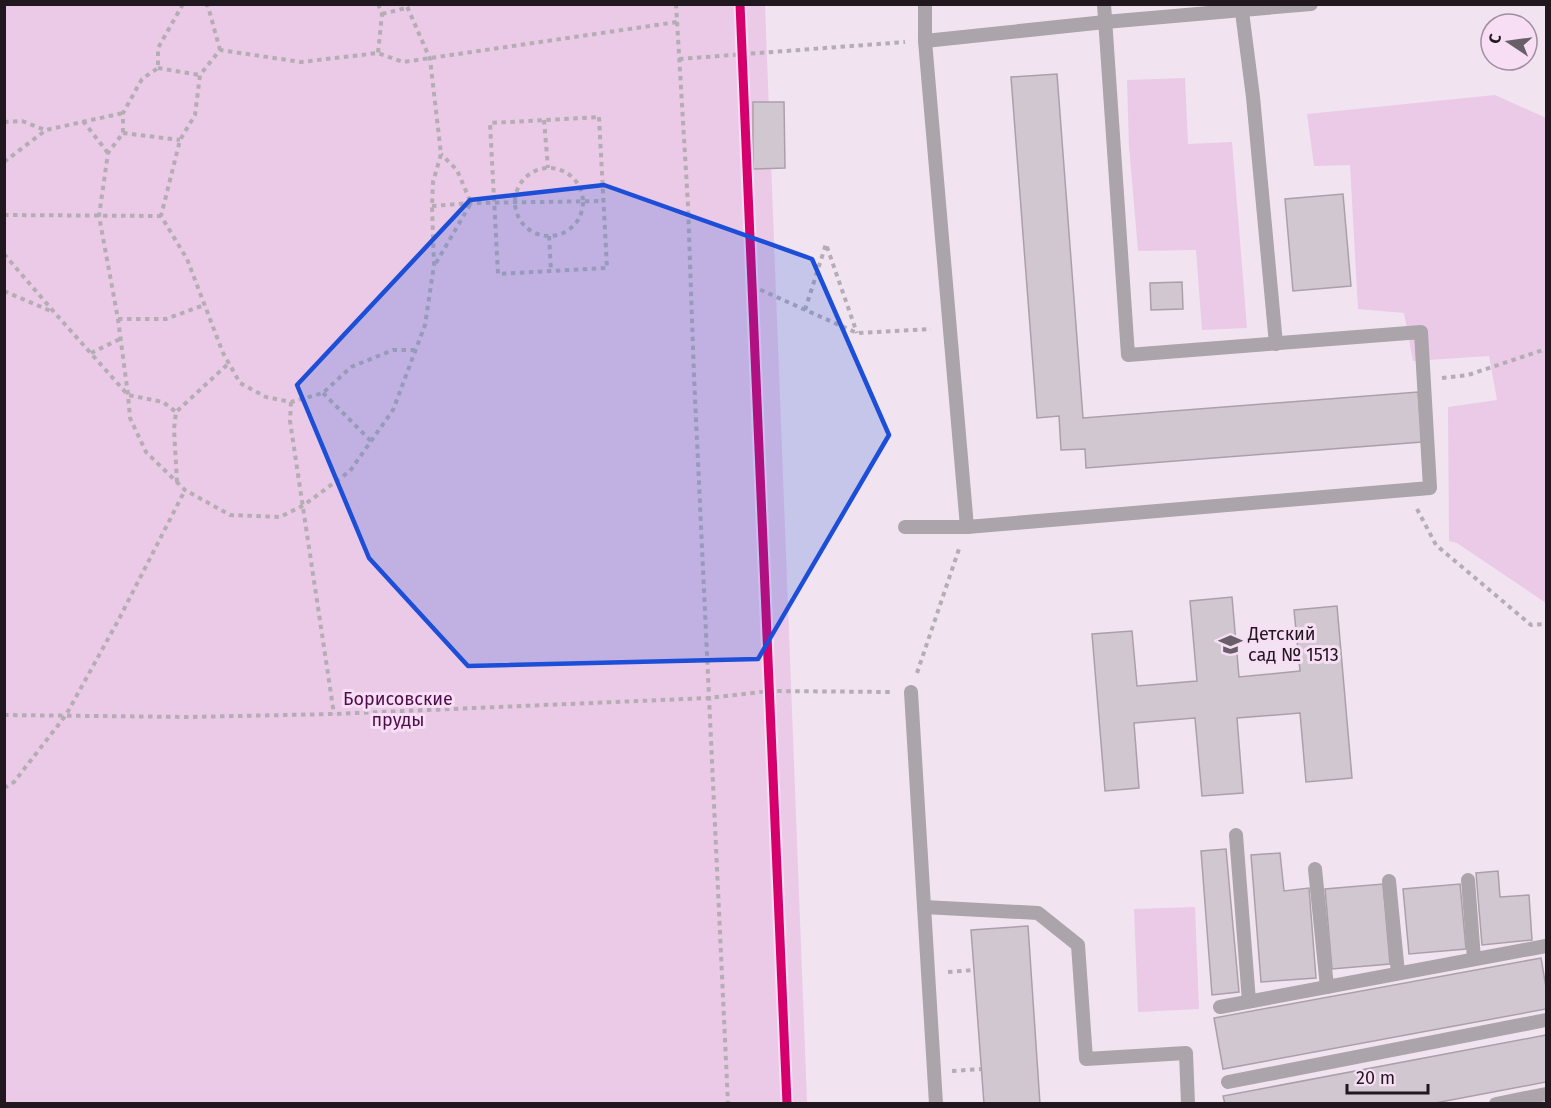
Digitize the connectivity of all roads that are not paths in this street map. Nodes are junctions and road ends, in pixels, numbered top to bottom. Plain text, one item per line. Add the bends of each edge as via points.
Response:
1 (925, 4) edge
2 (1104, 4) edge
3 (1311, 4) edge
4 (1241, 7) edge
5 (1106, 22) junction
6 (925, 41) junction
7 (1276, 344) junction
8 (906, 527) dead end
9 (967, 527) junction
10 (911, 692) road end
11 (1236, 835) dead end
12 (1315, 869) dead end
13 (1468, 880) dead end
14 (1389, 881) dead end
15 (924, 907) junction
16 (1546, 946) edge
17 (1474, 959) junction
18 (1398, 974) junction
19 (1327, 987) junction
20 (1249, 1001) junction
21 (1220, 1007) dead end
22 (1546, 1020) edge
23 (1228, 1082) dead end
24 (1546, 1094) edge
25 (936, 1104) edge
26 (1188, 1104) edge
27 (1496, 1104) edge

1 - 6 lane
2 - 5 lane
3 - 4 lane
4 - 5 lane
4 - 7 lane
5 - 6 lane
5 - 7 lane via 1128,355
6 - 9 lane
7 - 9 lane via 1421,332 1430,488
8 - 9 lane
10 - 15 lane
11 - 20 lane
12 - 19 lane
13 - 17 lane
14 - 18 lane
15 - 25 lane
15 - 26 lane via 1038,913 1078,945 1086,1059 1186,1053
16 - 17 lane
17 - 18 lane
18 - 19 lane
19 - 20 lane
20 - 21 lane
22 - 23 lane
24 - 27 lane

